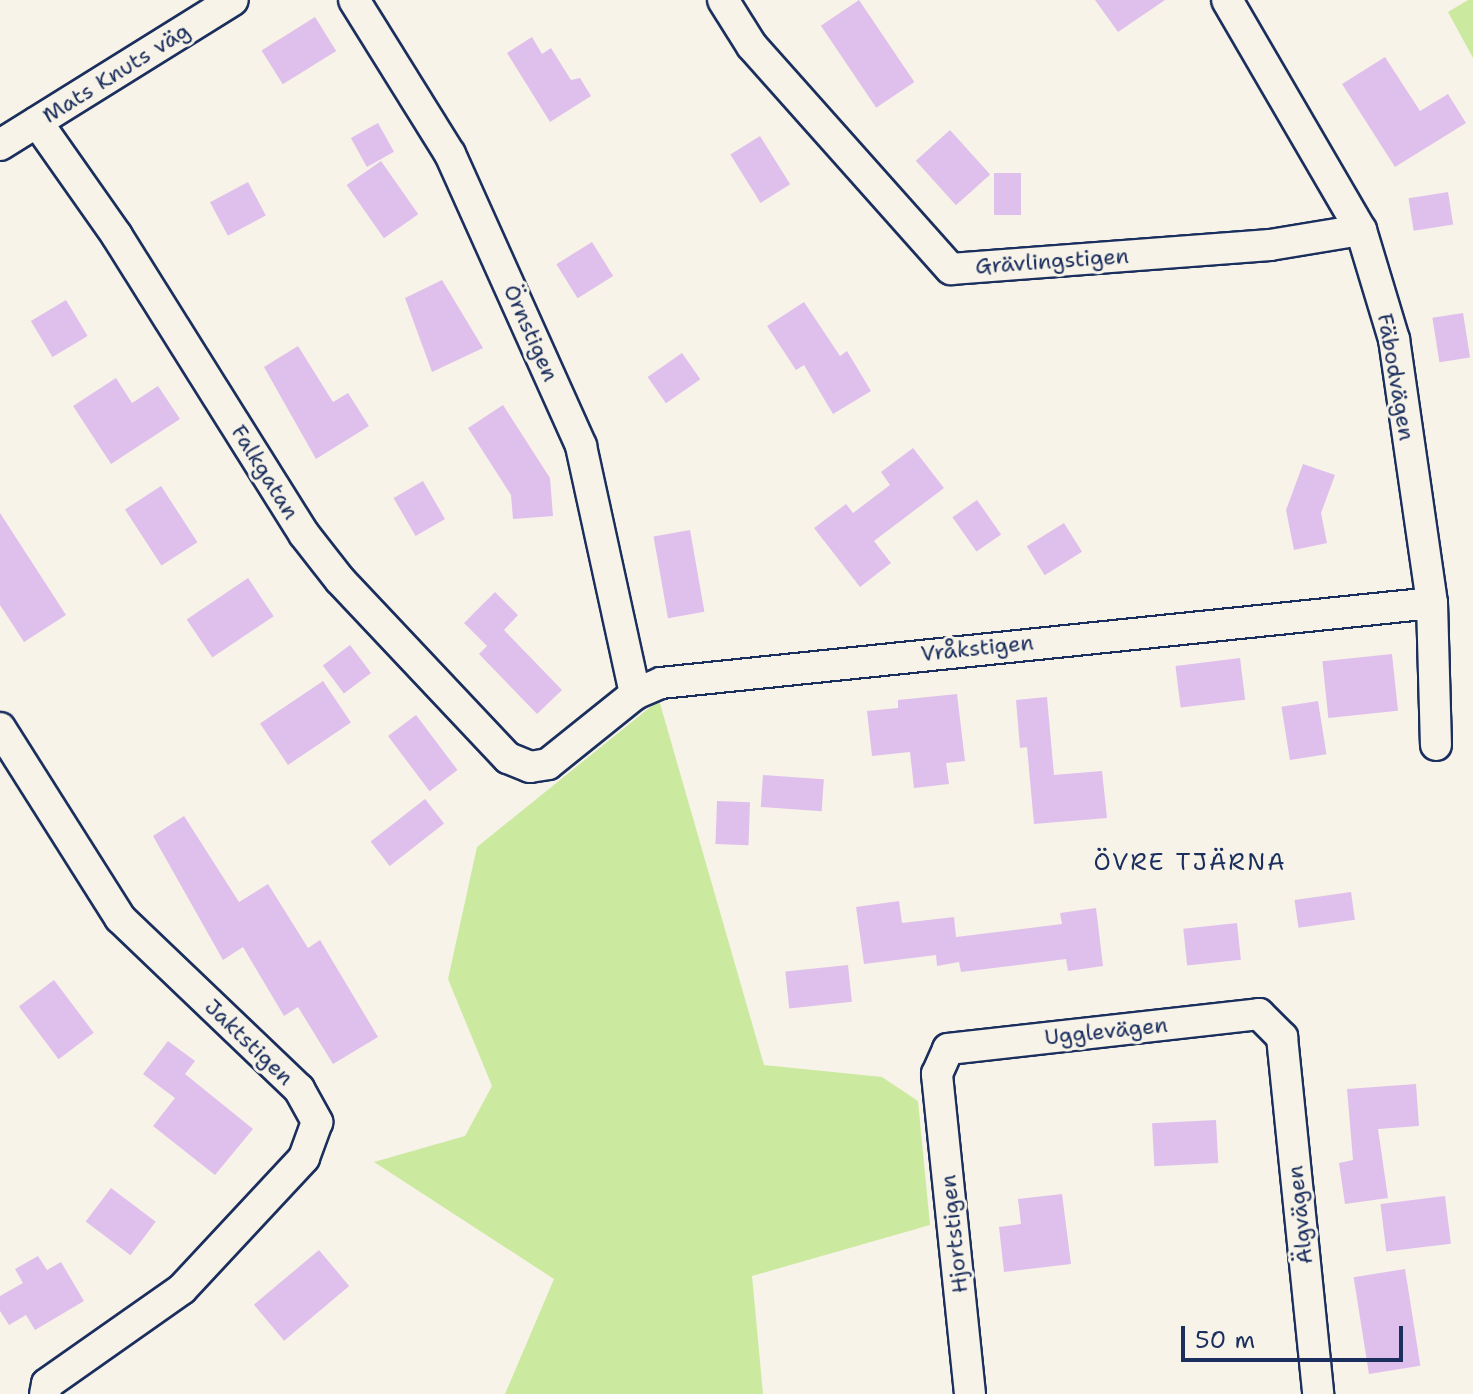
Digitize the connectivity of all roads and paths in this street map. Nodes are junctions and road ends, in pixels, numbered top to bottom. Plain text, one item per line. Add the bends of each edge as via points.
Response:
1 (233, 0) edge
2 (354, 0) edge
3 (723, 0) edge
4 (1227, 0) edge
5 (37, 122) junction
6 (0, 145) edge
7 (1361, 230) junction
8 (1432, 603) junction
9 (635, 694) junction
10 (0, 728) edge
11 (1436, 745) dead end
12 (548, 764) joint
13 (1282, 1037) joint
14 (937, 1074) joint
15 (45, 1394) edge
16 (970, 1394) edge
17 (1318, 1394) edge

1 - 5 street, Mats Knuts väg
2 - 9 street, Örnstigen via 450,154 581,446
3 - 7 street, Grävlingstigen via 752,46 951,269 1270,245
4 - 7 street, Fäbodvägen
5 - 6 street, Mats Knuts väg
5 - 12 street, Falkgatan via 117,236 304,534 340,580 508,758 530,767
7 - 8 street, Fäbodvägen via 1394,339
8 - 9 street, Vråkstigen via 661,683
8 - 11 street, Fäbodvägen
9 - 12 street, Vråkstigen
10 - 15 street, Jaktstigen via 120,918 299,1089 317,1122 304,1158 182,1289 47,1384
13 - 14 street, Ugglevägen via 1259,1014 948,1049
13 - 17 street, Älgvägen
14 - 16 street, Hjortstigen

